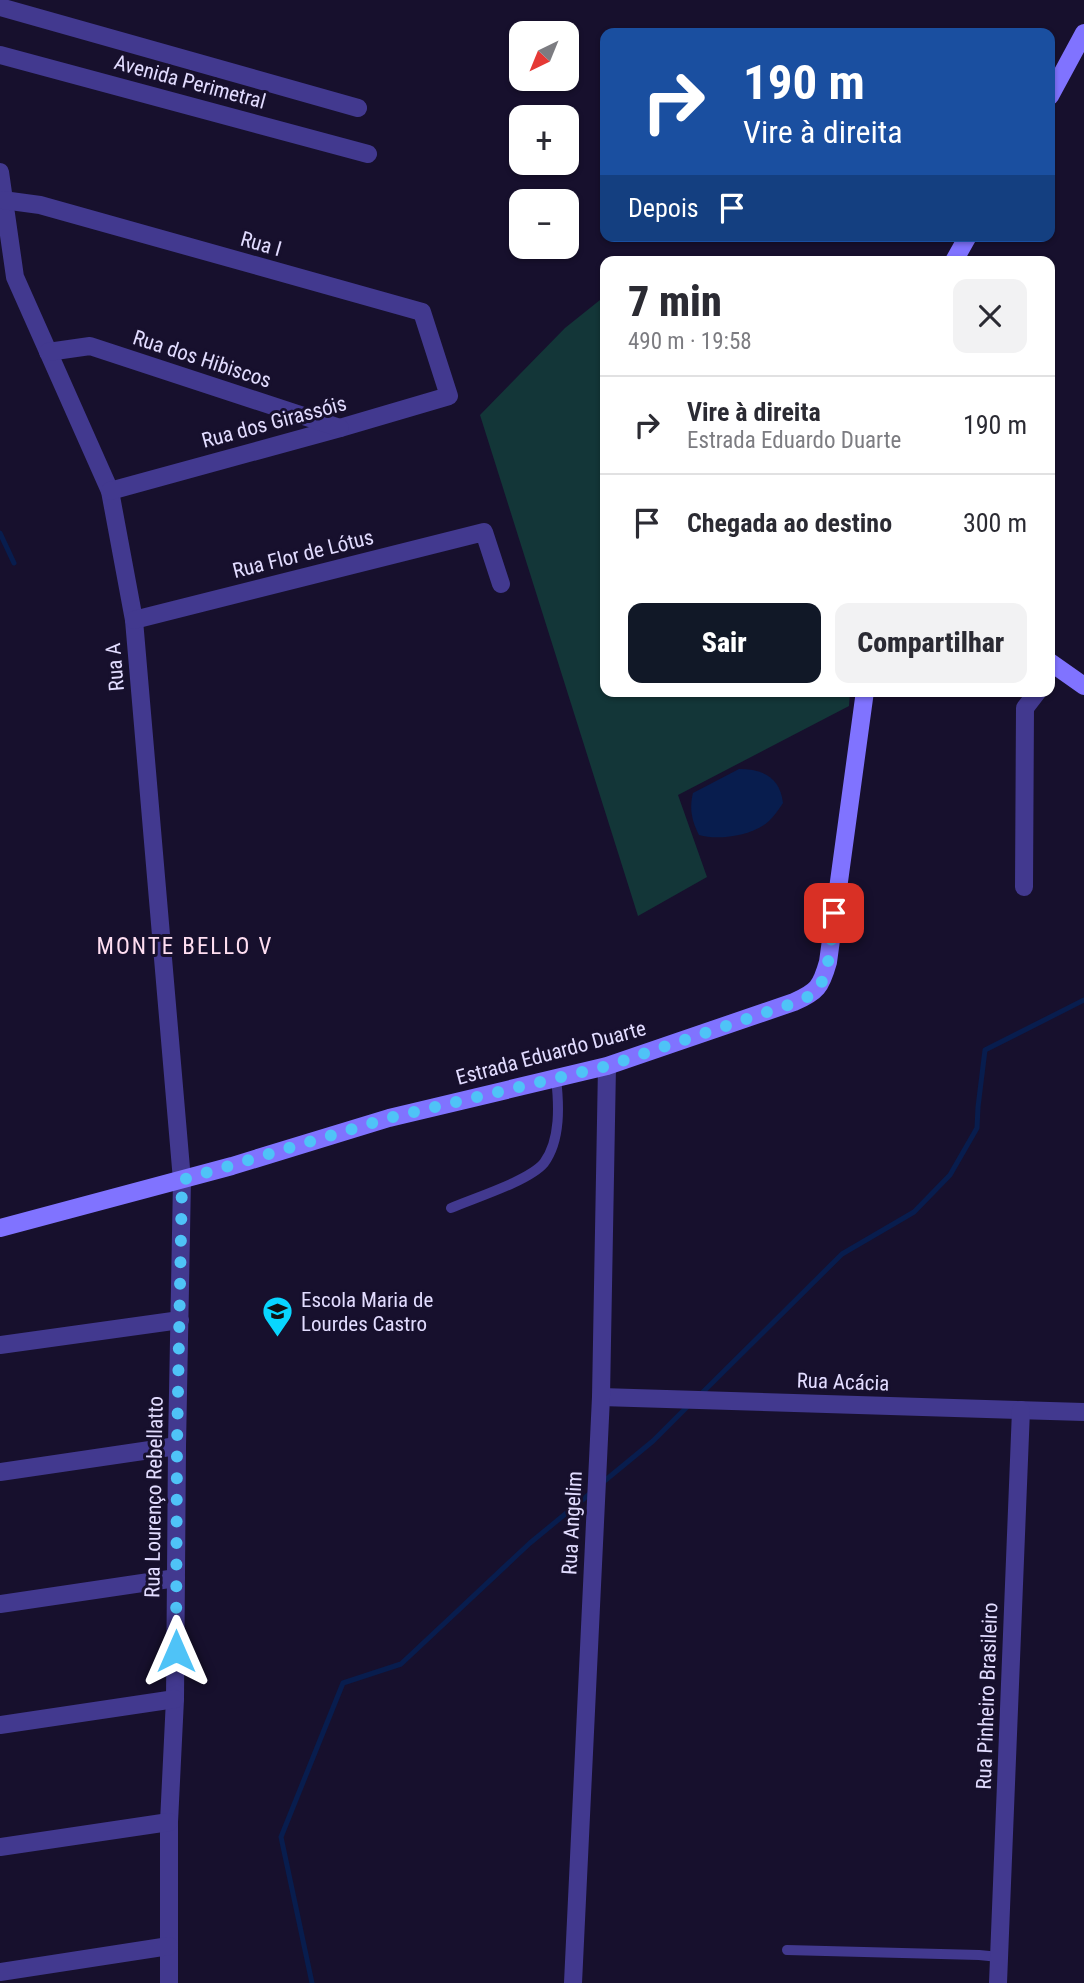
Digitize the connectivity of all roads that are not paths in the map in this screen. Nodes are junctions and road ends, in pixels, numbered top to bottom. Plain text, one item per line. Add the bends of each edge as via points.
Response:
1 (0, 7) edge
2 (1084, 33) edge
3 (0, 55) edge
4 (1055, 87) edge
5 (358, 108) dead end
6 (368, 154) dead end
7 (0, 172) edge
8 (3, 200) junction
9 (48, 352) junction
10 (449, 396) joint
11 (340, 428) junction
12 (110, 491) junction
13 (501, 584) dead end
14 (134, 621) junction
15 (1055, 670) edge
16 (1084, 686) edge
17 (864, 697) edge
18 (1033, 697) edge
19 (1024, 887) dead end
20 (607, 1066) junction
21 (556, 1078) junction
22 (182, 1180) junction
23 (451, 1208) dead end
24 (0, 1228) edge
25 (180, 1320) junction
26 (0, 1345) edge
27 (601, 1397) junction
28 (1021, 1410) junction
29 (1084, 1412) edge
30 (177, 1446) junction
31 (0, 1472) edge
32 (176, 1578) junction
33 (0, 1604) edge
34 (175, 1699) junction
35 (0, 1725) edge
36 (169, 1822) junction
37 (0, 1847) edge
38 (169, 1946) junction
39 (787, 1950) dead end
40 (999, 1957) junction
41 (0, 1972) edge
42 (169, 1983) edge
43 (573, 1983) edge
44 (998, 1983) edge

1 - 5 street, Avenida Perimetral
2 - 4 street
3 - 6 street, Avenida Perimetral
7 - 8 street, Rua A
8 - 9 street, Rua A via 15,277
8 - 10 street, Rua I via 40,205 422,313
9 - 11 street, Rua dos Hibiscos via 90,346
9 - 12 street, Rua A
10 - 11 street, Rua dos Girassóis
11 - 12 street, Rua dos Girassóis
12 - 14 street, Rua A
13 - 14 street, Rua Flor de Lótus via 484,532
14 - 22 street, Rua A
15 - 16 street
17 - 20 street, Estrada Eduardo Duarte via 822,981 813,993 794,1003
18 - 19 street via 1025,708
20 - 21 street, Estrada Eduardo Duarte
20 - 27 street, Rua Angelim
21 - 22 street, Estrada Eduardo Duarte via 389,1118
21 - 23 lane via 556,1136 543,1164
22 - 24 street, Estrada Eduardo Duarte
22 - 25 street, Rua Lourenço Rebellatto
25 - 26 street
25 - 30 street, Rua Lourenço Rebellatto
27 - 28 street, Rua Acácia
27 - 43 street, Rua Angelim
28 - 29 street, Rua Acácia
28 - 40 street, Rua Pinheiro Brasileiro
30 - 31 street
30 - 32 street, Rua Lourenço Rebellatto
32 - 33 street
32 - 34 street, Rua Lourenço Rebellatto
34 - 35 street
34 - 36 street, Rua Lourenço Rebellatto
36 - 37 street
36 - 38 street, Rua Lourenço Rebellatto
38 - 41 street
38 - 42 street, Rua Lourenço Rebellatto
39 - 40 lane
40 - 44 street, Rua Pinheiro Brasileiro

